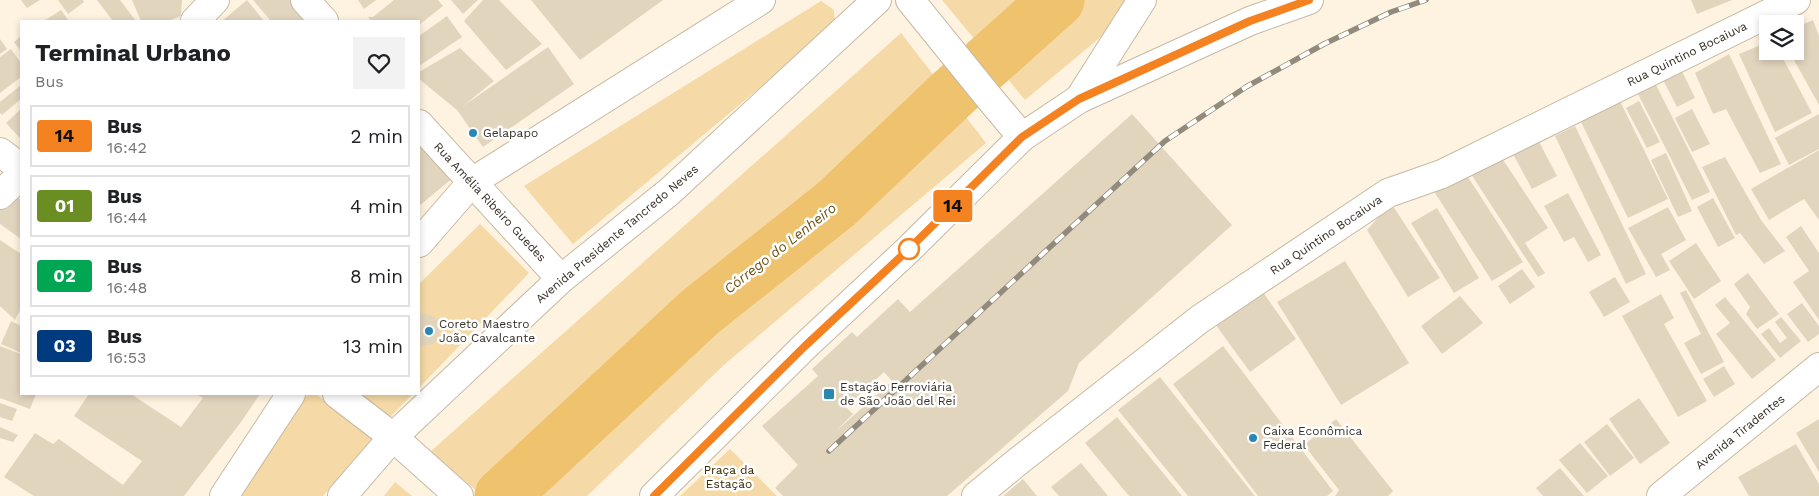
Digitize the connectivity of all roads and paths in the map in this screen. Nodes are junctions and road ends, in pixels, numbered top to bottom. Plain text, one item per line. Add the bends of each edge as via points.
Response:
1 (214, 0) edge
2 (305, 0) edge
3 (761, 0) edge
4 (877, 0) edge
5 (910, 0) edge
6 (1142, 0) edge
7 (1309, 0) edge
8 (1796, 0) edge
9 (196, 20) edge
10 (323, 20) edge
11 (1079, 99) junction
12 (420, 125) edge
13 (1022, 137) junction
14 (0, 152) edge
15 (20, 167) edge
16 (20, 176) edge
17 (472, 182) junction
18 (0, 195) edge
19 (420, 242) edge
20 (561, 279) junction
21 (1819, 367) edge
22 (290, 395) edge
23 (338, 395) edge
24 (401, 445) junction
25 (224, 496) edge
26 (342, 496) edge
27 (458, 496) edge
28 (654, 496) edge
29 (976, 496) edge
30 (1661, 496) edge

1 - 9 main road
2 - 10 main road
3 - 17 main road
4 - 20 main road, Avenida Presidente Tancredo Neves via 669,192
5 - 13 main road
6 - 11 main road
7 - 11 main road via 1250,21
8 - 29 main road, Rua Quintino Bocaiuva via 1442,174 1388,193 1200,319
11 - 13 main road
12 - 17 main road, Rua Amélia Ribeiro Guedes
13 - 28 main road
14 - 15 main road
16 - 18 main road
17 - 19 main road
17 - 20 main road, Rua Amélia Ribeiro Guedes
20 - 24 main road, Avenida Presidente Tancredo Neves
21 - 30 main road, Avenida Tiradentes
22 - 25 main road
23 - 24 main road
24 - 26 main road, Avenida Presidente Tancredo Neves
24 - 27 main road

